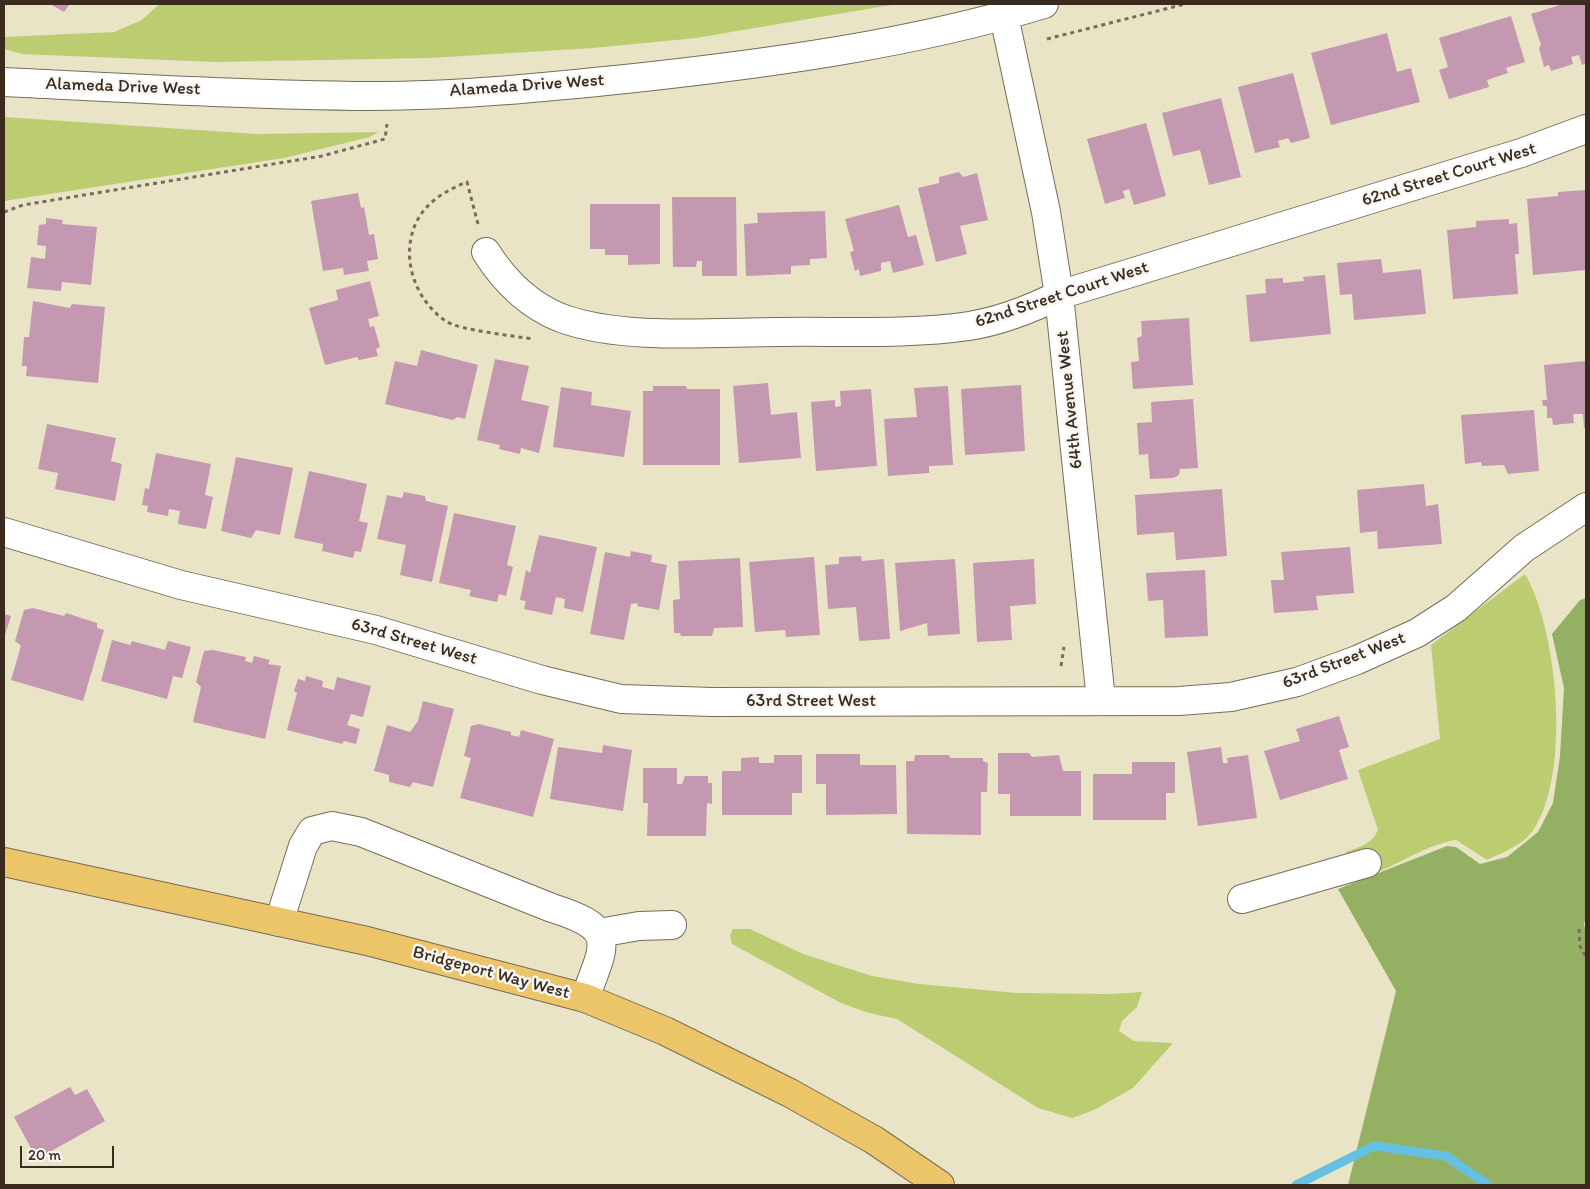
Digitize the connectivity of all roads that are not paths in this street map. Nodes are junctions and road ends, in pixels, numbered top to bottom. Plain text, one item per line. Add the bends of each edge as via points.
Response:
1 (1044, 4) edge
2 (1004, 16) junction
3 (4, 82) edge
4 (1586, 129) edge
5 (486, 252) road end
6 (1059, 295) junction
7 (1586, 507) edge
8 (4, 532) edge
9 (1101, 700) junction
10 (4, 862) edge
11 (1367, 863) dead end
12 (1242, 899) dead end
13 (279, 922) junction
14 (672, 925) dead end
15 (599, 933) junction
16 (585, 998) junction
17 (940, 1185) edge

1 - 2 street, Alameda Drive West
2 - 3 street, Alameda Drive West via 855,48 702,71 541,88 374,96
2 - 6 street, 64th Avenue West via 1046,212
4 - 6 street, 62nd Street Court West via 1521,153
5 - 6 street, 62nd Street Court West via 517,293 540,308 562,318 608,329 897,331 970,326 1026,310
6 - 9 street, 64th Avenue West
7 - 9 street, 63rd Street West via 1524,548 1456,608 1416,633 1358,660 1297,682 1230,697 1179,701
8 - 9 street, 63rd Street West via 181,585 376,630 542,680 621,698 712,702
10 - 13 main road, Bridgeport Way West
11 - 12 street
13 - 15 street via 303,846 312,831 332,826 361,832 579,916
13 - 16 main road, Bridgeport Way West via 454,962
14 - 15 street via 639,926
15 - 16 street via 603,948
16 - 17 main road, Bridgeport Way West via 665,1031 790,1093 874,1140

